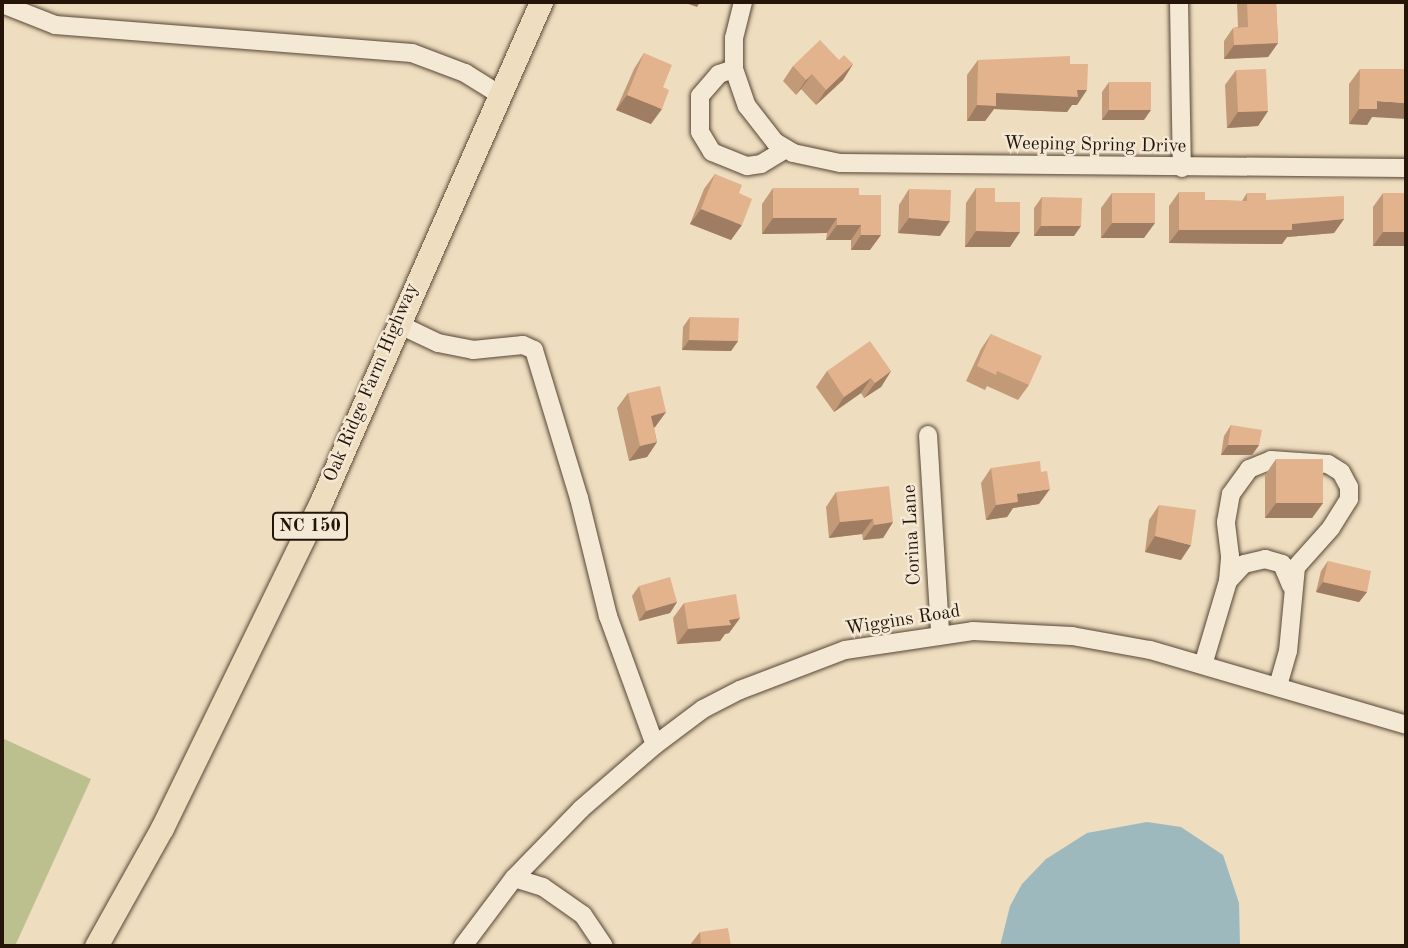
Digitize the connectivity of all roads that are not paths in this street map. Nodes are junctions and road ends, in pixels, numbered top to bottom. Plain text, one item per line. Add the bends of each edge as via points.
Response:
1 (541, 2) edge
2 (743, 2) edge
3 (1179, 2) edge
4 (2, 4) edge
5 (734, 69) junction
6 (499, 94) junction
7 (786, 149) junction
8 (1182, 168) junction
9 (1406, 168) edge
10 (398, 324) junction
11 (929, 435) dead end
12 (1227, 581) junction
13 (1291, 585) junction
14 (940, 634) junction
15 (1203, 665) junction
16 (1278, 685) junction
17 (1406, 725) edge
18 (655, 745) junction
19 (514, 878) junction
20 (96, 946) edge
21 (463, 946) edge
22 (604, 946) edge

1 - 6 main road, Oak Ridge Farm Highway / NC 150
2 - 5 street via 734,38
3 - 8 street
4 - 6 street via 55,25 412,52 465,73
5 - 7 street via 747,106
5 - 7 street via 719,74 700,96 700,132 712,152 747,166 761,164
6 - 10 main road, Oak Ridge Farm Highway / NC 150
7 - 8 street, Weeping Spring Drive via 840,163
8 - 9 street, Weeping Spring Drive
10 - 18 street via 438,343 473,350 523,345 534,350 579,498 607,615
10 - 20 main road, Oak Ridge Farm Highway / NC 150 via 249,653 162,828
11 - 14 street, Corina Lane
12 - 13 street via 1244,564 1265,559 1282,564
12 - 13 street via 1226,522 1231,494 1249,469 1271,460 1328,464 1341,472 1349,499 1331,528 1296,567
12 - 15 street
13 - 16 street via 1288,651
14 - 15 street, Wiggins Road via 1072,636
14 - 18 street, Wiggins Road via 845,650 775,673 703,709
15 - 16 street, Wiggins Road
16 - 17 street, Wiggins Road
18 - 19 street, Wiggins Road via 581,809
19 - 21 street, Wiggins Road
19 - 22 street via 544,887 583,915

